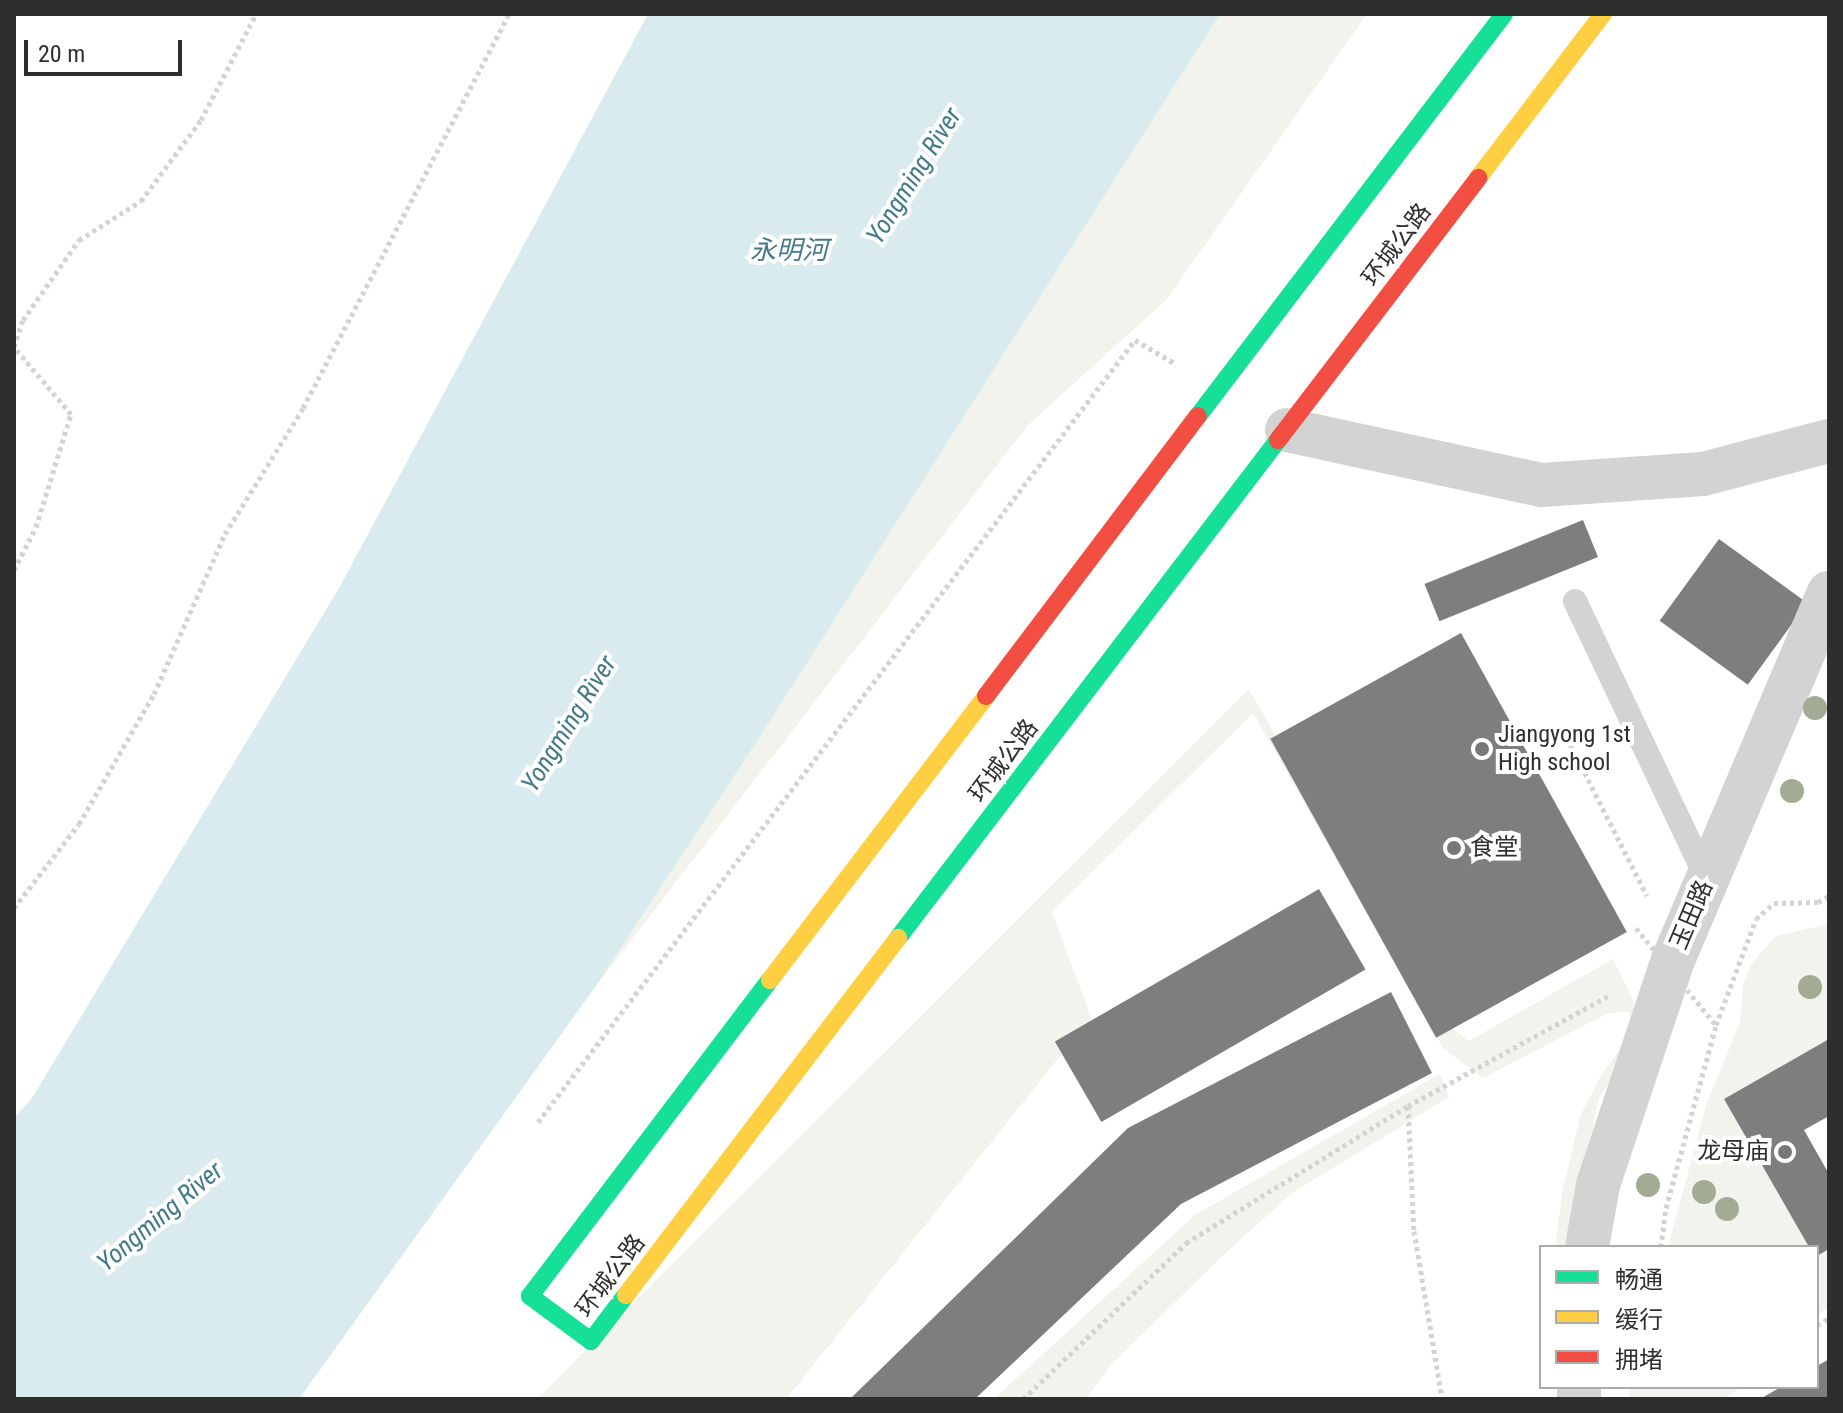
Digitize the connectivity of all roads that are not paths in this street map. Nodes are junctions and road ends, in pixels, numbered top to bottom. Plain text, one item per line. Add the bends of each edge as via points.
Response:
1 (1504, 14) edge
2 (1603, 14) edge
3 (1287, 430) junction
4 (1829, 441) edge
5 (1829, 593) edge
6 (1575, 601) dead end
7 (1707, 879) junction
8 (1587, 1245) edge

1 - 3 main road, 环城公路 via 530,1296 591,1341
2 - 3 main road, 环城公路
3 - 4 street via 1542,485 1703,474
5 - 7 street, 玉田路
6 - 7 lane
7 - 8 street, 玉田路 via 1666,964 1598,1185

